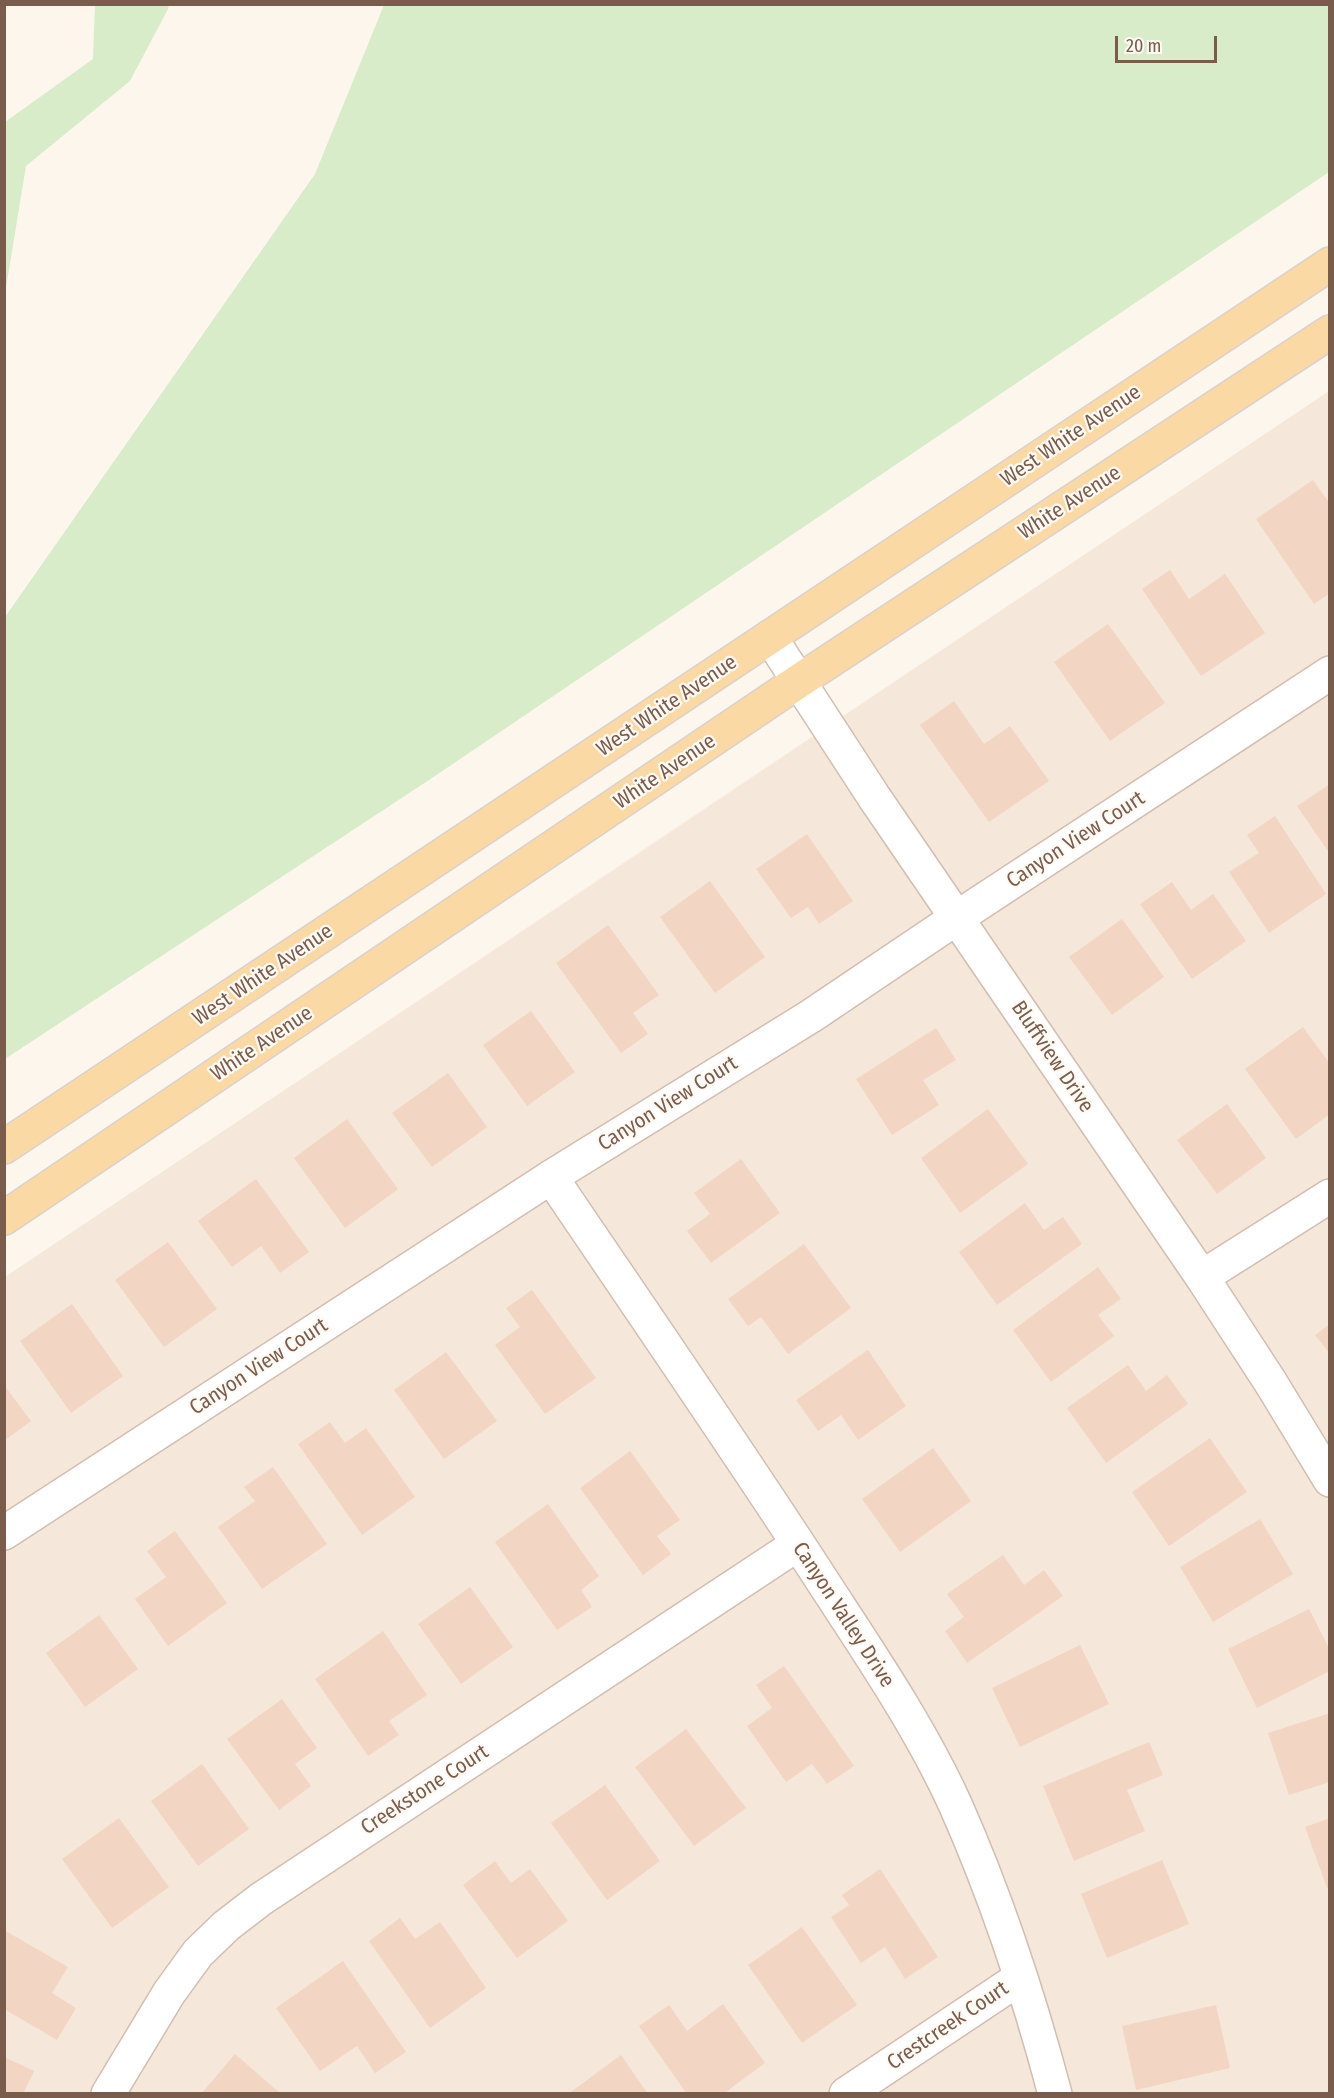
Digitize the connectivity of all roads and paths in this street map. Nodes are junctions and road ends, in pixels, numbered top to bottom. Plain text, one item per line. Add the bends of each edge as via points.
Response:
1 (1329, 264) edge
2 (1329, 332) edge
3 (770, 638) junction
4 (1329, 673) edge
5 (799, 681) junction
6 (958, 917) junction
7 (4, 1147) edge
8 (551, 1177) junction
9 (1329, 1196) edge
10 (4, 1218) edge
11 (1202, 1277) junction
12 (1329, 1480) edge
13 (4, 1533) edge
14 (798, 1544) junction
15 (1020, 1978) junction
16 (108, 2094) edge
17 (846, 2094) edge
18 (1055, 2094) edge

1 - 3 main road, West White Avenue
2 - 5 main road, White Avenue
3 - 5 street, Bluffview Drive
3 - 7 main road, West White Avenue
4 - 6 street, Canyon View Court
5 - 6 street, Bluffview Drive
5 - 10 main road, White Avenue
6 - 8 street, Canyon View Court via 811,1016
6 - 11 street, Bluffview Drive
8 - 13 street, Canyon View Court
8 - 14 street, Canyon Valley Drive
9 - 11 street
11 - 12 street, Bluffview Drive
14 - 15 street, Canyon Valley Drive via 884,1677 954,1802
14 - 16 street, Creekstone Court via 261,1899 226,1926 198,1953 175,1985
15 - 17 street, Crestcreek Court
15 - 18 street, Canyon Valley Drive

